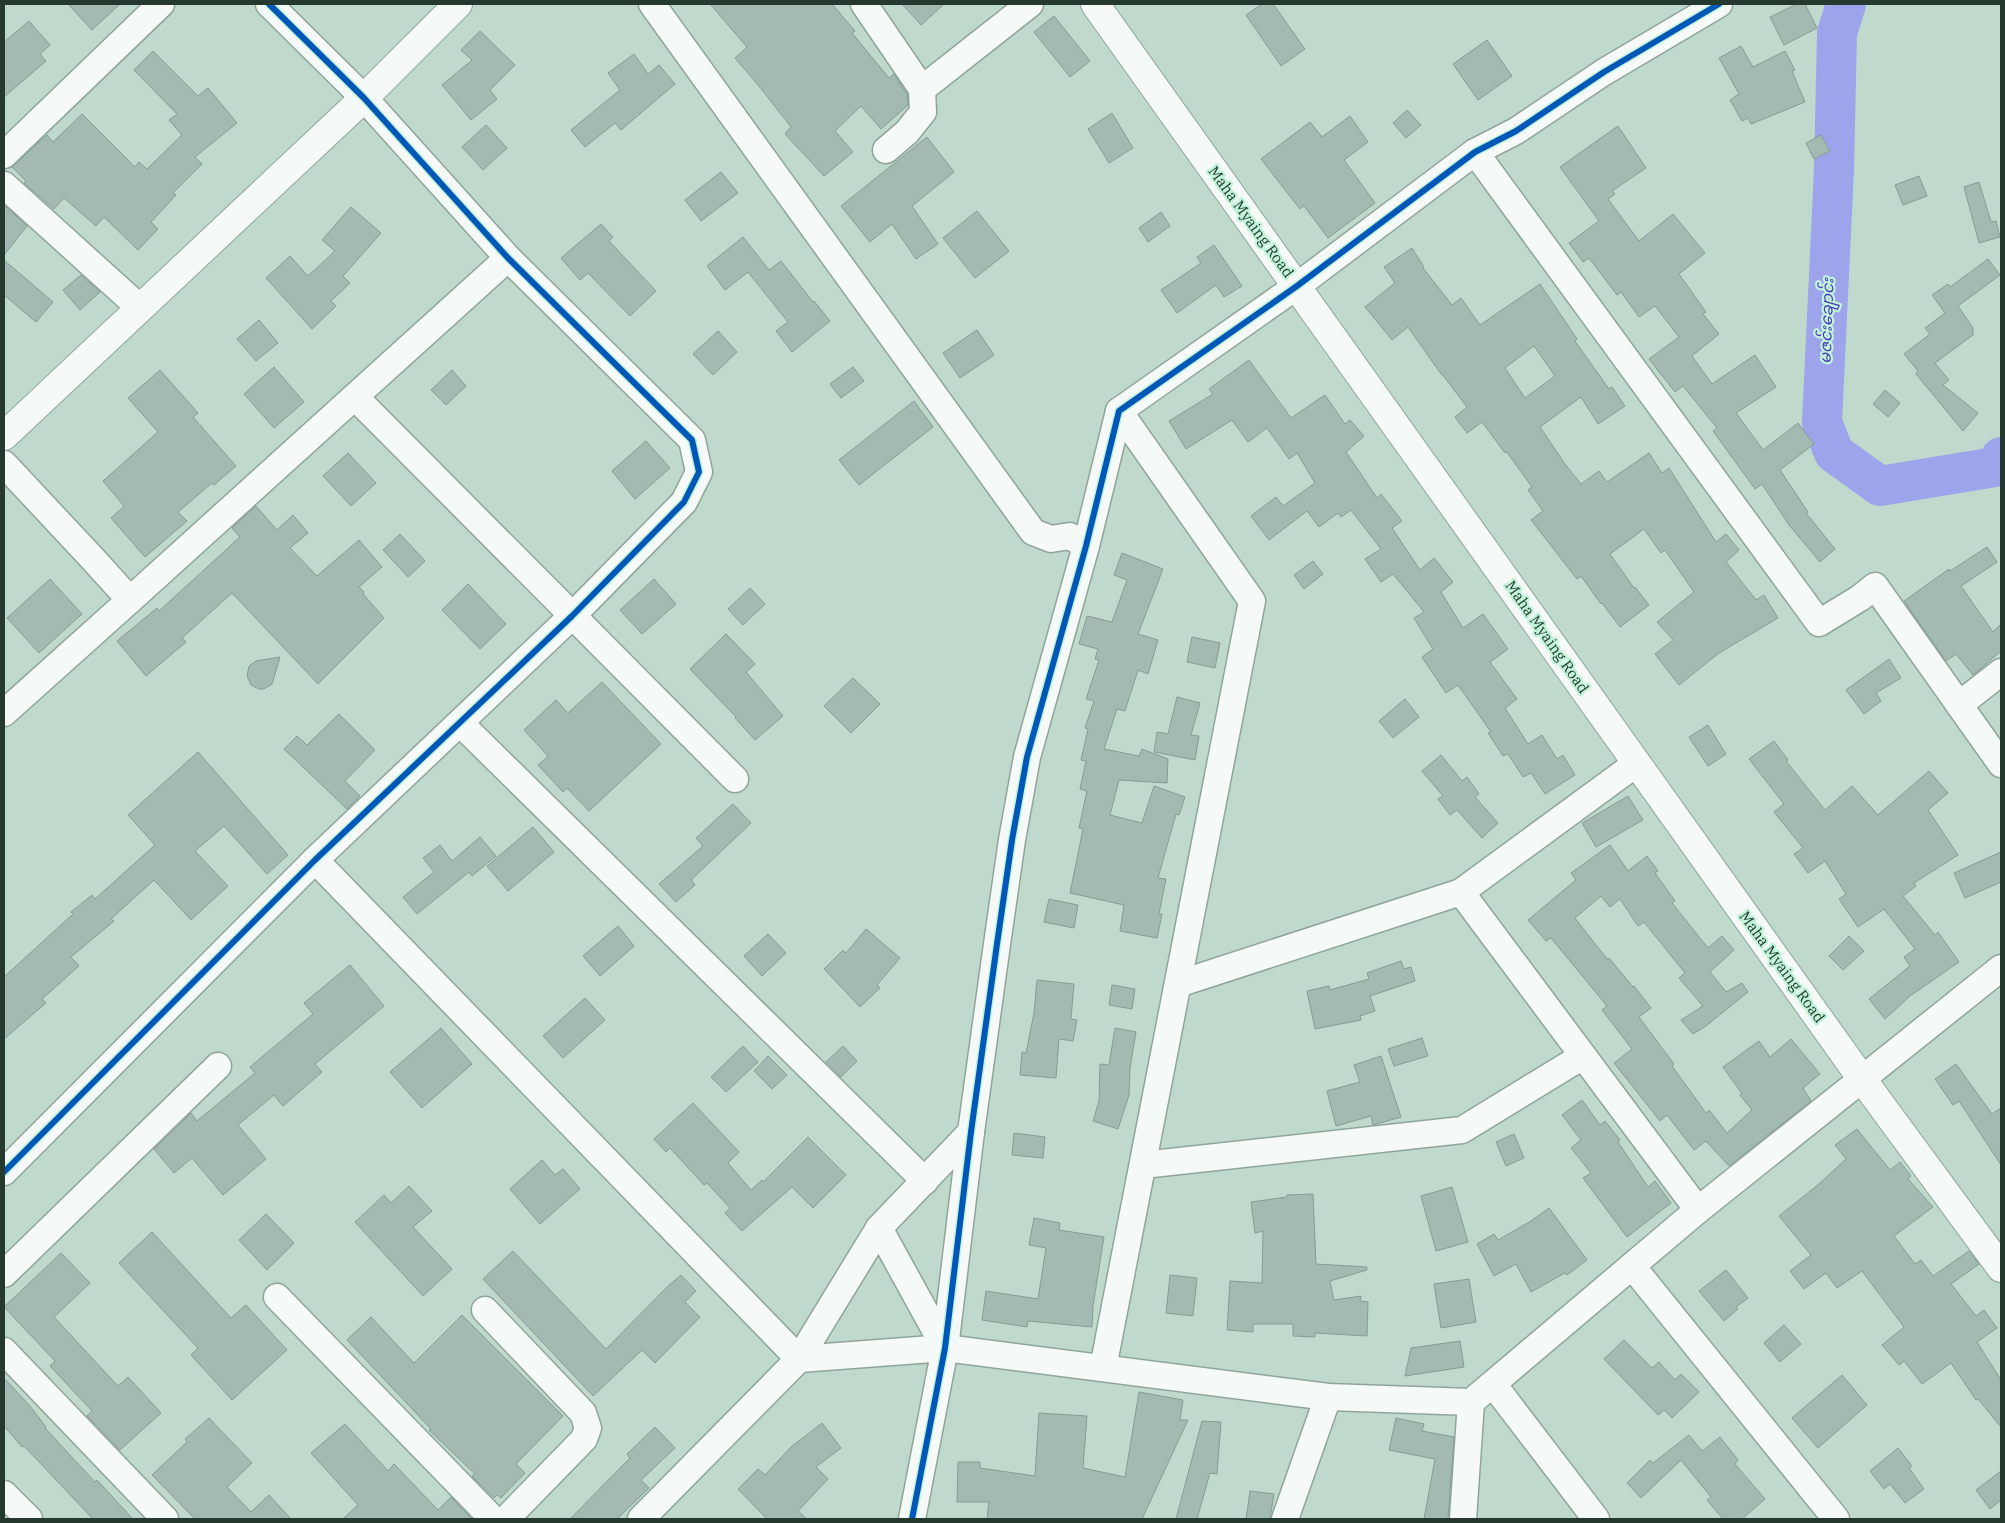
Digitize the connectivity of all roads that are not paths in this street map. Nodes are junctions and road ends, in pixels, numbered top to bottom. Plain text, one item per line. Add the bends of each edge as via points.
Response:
1 (161, 4) edge
2 (269, 4) edge
3 (458, 4) edge
4 (652, 4) edge
5 (864, 4) edge
6 (1030, 4) edge
7 (1095, 4) edge
8 (1719, 4) edge
9 (922, 88) junction
10 (364, 98) junction
11 (886, 150) dead end
12 (1475, 152) junction
13 (4, 155) edge
14 (4, 185) edge
15 (508, 258) junction
16 (1297, 286) junction
17 (140, 308) junction
18 (355, 397) junction
19 (1119, 411) junction
20 (4, 436) edge
21 (4, 464) edge
22 (1086, 546) junction
23 (130, 600) junction
24 (572, 616) junction
25 (2001, 672) edge
26 (1960, 705) junction
27 (4, 713) edge
28 (460, 723) junction
29 (1637, 763) junction
30 (2001, 764) edge
31 (735, 779) dead end
32 (315, 860) junction
33 (1461, 892) junction
34 (2001, 968) edge
35 (1178, 984) junction
36 (1583, 1056) junction
37 (218, 1066) dead end
38 (1862, 1079) junction
39 (971, 1132) junction
40 (1143, 1165) junction
41 (4, 1172) edge
42 (925, 1180) junction
43 (1698, 1210) junction
44 (879, 1228) junction
45 (1632, 1266) junction
46 (2001, 1268) edge
47 (4, 1274) edge
48 (277, 1297) dead end
49 (485, 1310) dead end
50 (946, 1348) junction
51 (4, 1351) edge
52 (799, 1360) junction
53 (1103, 1368) junction
54 (1493, 1384) junction
55 (1328, 1396) junction
56 (1472, 1402) junction
57 (4, 1494) edge
58 (29, 1519) edge
59 (165, 1519) edge
60 (493, 1519) edge
61 (506, 1519) edge
62 (641, 1519) edge
63 (912, 1519) edge
64 (1286, 1519) edge
65 (1463, 1519) edge
66 (1596, 1519) edge
67 (1836, 1519) edge

1 - 13 street
2 - 10 street
3 - 10 street
4 - 22 street via 1032,532 1051,539 1070,536
5 - 9 street
6 - 9 street
7 - 16 street, Maha Myaing Road
8 - 12 street via 1604,72 1516,131
9 - 11 street via 923,112
10 - 15 street
10 - 17 street
12 - 16 street
12 - 26 street via 1820,623 1875,586
14 - 17 street
15 - 18 street
15 - 24 street via 692,440 699,472 684,502
16 - 19 street
16 - 29 street, Maha Myaing Road
17 - 20 street
18 - 23 street
18 - 24 street
19 - 22 street
19 - 35 street via 1252,601
21 - 23 street
22 - 39 street via 1027,757 1012,840
23 - 27 street
24 - 28 street
24 - 31 street
25 - 26 street
26 - 30 street
28 - 32 street
28 - 42 street
29 - 33 street
29 - 38 street, Maha Myaing Road
32 - 41 street
32 - 52 street
33 - 35 street
33 - 36 street
34 - 38 street
35 - 40 street
36 - 40 street via 1462,1130
36 - 43 street
37 - 47 street
38 - 43 street
38 - 46 street, Maha Myaing Road
39 - 42 street
39 - 50 street
40 - 53 street
42 - 44 street
43 - 45 street
44 - 50 street
44 - 52 street
45 - 54 street
45 - 67 street
48 - 60 street
49 - 61 street via 583,1413 588,1428 584,1439
50 - 52 street
50 - 53 street
50 - 63 street
51 - 59 street
52 - 62 street
53 - 55 street
54 - 56 street
54 - 66 street
55 - 56 street
55 - 64 street
56 - 65 street
57 - 58 street

